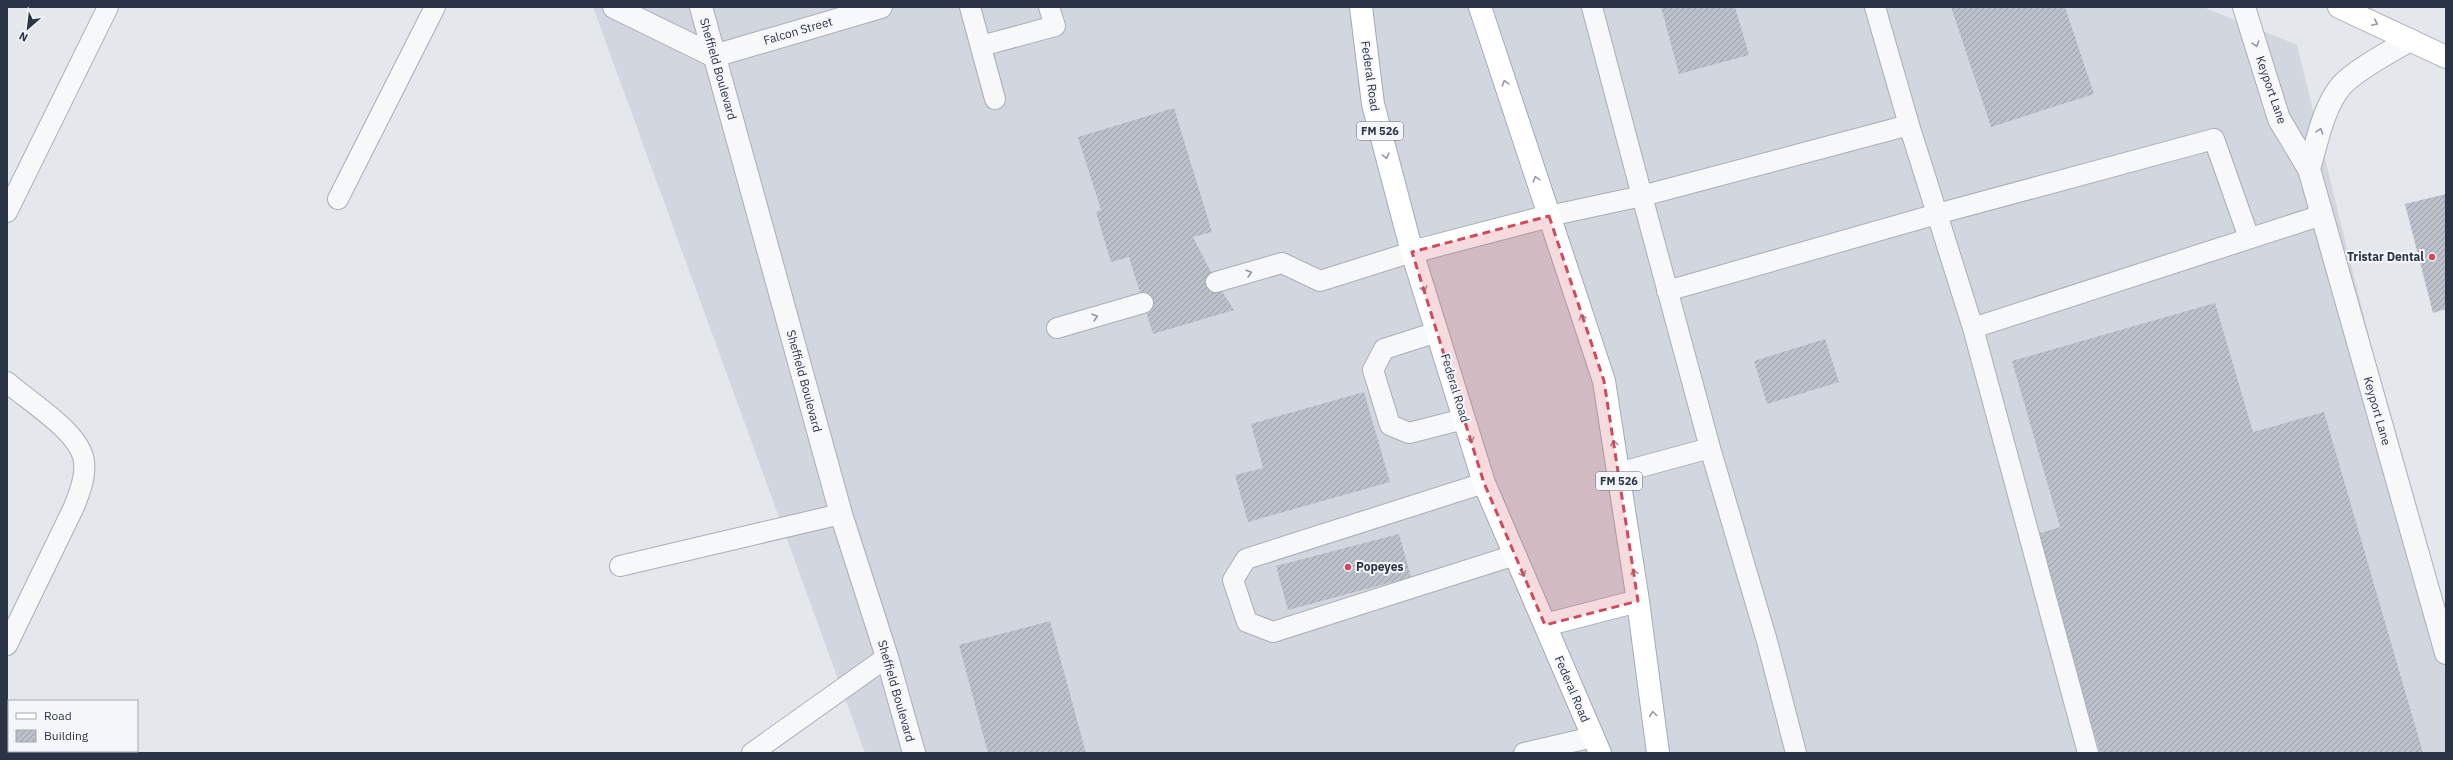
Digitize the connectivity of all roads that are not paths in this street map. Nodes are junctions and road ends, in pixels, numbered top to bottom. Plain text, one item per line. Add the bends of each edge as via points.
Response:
1 (108, 7) edge
2 (435, 7) edge
3 (614, 7) edge
4 (701, 7) edge
5 (881, 7) edge
6 (970, 7) edge
7 (1049, 7) edge
8 (1361, 7) edge
9 (1480, 7) edge
10 (1592, 7) edge
11 (1875, 7) edge
12 (2244, 7) edge
13 (2339, 7) edge
14 (2410, 40) junction
15 (981, 46) junction
16 (714, 56) junction
17 (2446, 57) edge
18 (996, 99) dead end
19 (1909, 125) junction
20 (2309, 169) junction
21 (1642, 196) junction
22 (338, 199) dead end
23 (7, 212) edge
24 (1937, 214) junction
25 (2322, 215) junction
26 (1549, 216) junction
27 (2249, 238) junction
28 (1412, 252) junction
29 (1216, 282) dead end
30 (1667, 291) junction
31 (1143, 303) dead end
32 (1057, 328) dead end
33 (1973, 328) junction
34 (1437, 332) junction
35 (7, 382) edge
36 (1464, 419) junction
37 (1710, 448) junction
38 (1618, 473) junction
39 (1484, 483) junction
40 (841, 514) junction
41 (1514, 554) junction
42 (620, 566) dead end
43 (1638, 601) junction
44 (1545, 625) junction
45 (7, 645) edge
46 (2446, 653) edge
47 (887, 657) junction
48 (1596, 745) edge
49 (752, 753) edge
50 (914, 753) edge
51 (1524, 753) edge
52 (1658, 753) edge
53 (1796, 753) edge
54 (2088, 753) edge

1 - 23 lane
2 - 22 lane
3 - 16 street
4 - 16 street, Sheffield Boulevard
5 - 16 street, Falcon Street
6 - 15 lane
7 - 15 lane via 1055,26
8 -> 28 main road, Federal Road / FM 526 via 1373,104
26 -> 9 main road, FM 526
10 - 21 lane
11 - 19 lane
12 -> 20 street, Keyport Lane via 2279,119
13 -> 14 main road
14 - 17 main road
20 -> 14 street via 2324,119 2341,86
15 - 18 lane
16 - 40 street, Sheffield Boulevard
19 - 21 lane
19 - 24 lane
20 - 25 street, Keyport Lane
21 - 26 lane
21 - 30 lane
24 - 27 lane via 2214,139
24 - 30 lane
24 - 33 lane
25 - 27 lane
25 - 46 street, Keyport Lane
26 - 28 main road
38 -> 26 main road, FM 526 via 1604,381
27 - 33 lane
29 -> 28 lane via 1282,264 1320,281
28 -> 34 main road, Federal Road / FM 526
30 - 37 lane
32 -> 31 lane
33 - 54 lane
34 - 36 main road, Federal Road / FM 526
34 - 36 lane via 1384,349 1373,370 1390,425 1409,433
35 - 45 lane via 64,428 80,447 85,463 82,487 73,509
36 -> 39 main road, Federal Road / FM 526
37 - 38 lane
37 - 53 lane via 1767,641
43 -> 38 main road, FM 526
39 - 41 main road, Federal Road / FM 526
39 - 41 lane via 1246,559 1233,580 1248,622 1273,632
40 - 42 lane
40 - 47 street, Sheffield Boulevard
41 -> 44 main road, Federal Road / FM 526
43 - 44 main road
52 -> 43 main road, FM 526
44 - 48 main road, Federal Road / FM 526
47 - 49 lane
47 - 50 street, Sheffield Boulevard
48 - 51 lane

